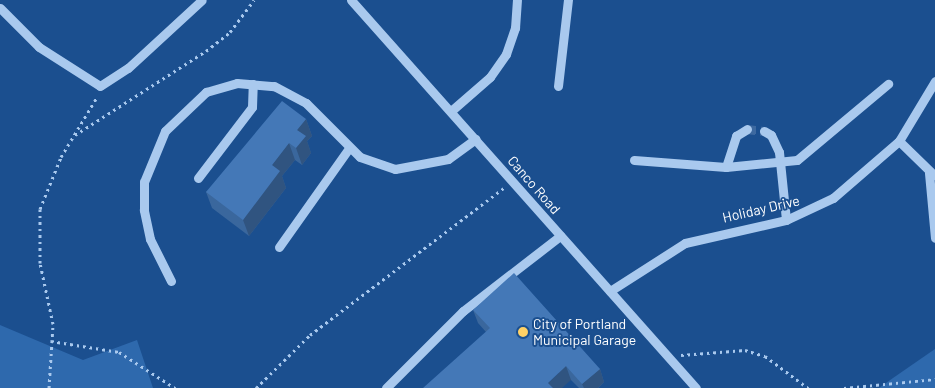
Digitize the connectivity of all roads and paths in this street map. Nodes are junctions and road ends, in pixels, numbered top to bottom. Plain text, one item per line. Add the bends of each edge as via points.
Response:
1 (202, 0) edge
2 (254, 0) edge
3 (350, 0) edge
4 (517, 0) edge
5 (568, 0) edge
6 (0, 8) edge
7 (935, 81) edge
8 (105, 83) junction
9 (253, 84) junction
10 (888, 84) dead end
11 (558, 86) dead end
12 (451, 111) junction
13 (747, 129) dead end
14 (764, 131) dead end
15 (72, 136) junction
16 (476, 139) junction
17 (899, 141) junction
18 (349, 148) junction
19 (634, 160) dead end
20 (781, 165) junction
21 (726, 167) junction
22 (932, 174) edge
23 (198, 178) dead end
24 (513, 182) junction
25 (786, 220) junction
26 (560, 236) junction
27 (935, 238) edge
28 (279, 247) dead end
29 (171, 281) dead end
30 (610, 291) junction
31 (51, 342) junction
32 (668, 357) junction
33 (935, 379) edge
34 (49, 388) edge
35 (175, 388) edge
36 (256, 388) edge
37 (386, 388) edge
38 (696, 388) edge
39 (808, 388) edge
40 (844, 388) edge

1 - 8 street via 128,68
2 - 15 path via 230,32 206,51
3 - 12 street, Canco Road
4 - 12 street via 515,28 506,54 490,77
5 - 11 street
6 - 8 street via 39,47 100,86
7 - 17 street, Holiday Drive
8 - 15 path
9 - 18 street via 274,86 306,103
9 - 23 street via 252,107
9 - 29 street via 238,83 206,92 183,110 152,156 144,210 150,239
10 - 20 street via 819,145
12 - 16 street, Canco Road
13 - 21 street via 736,136
14 - 20 street via 775,141
15 - 31 path via 40,209 37,230 53,324
16 - 18 street via 448,159 413,168 377,165
16 - 24 street, Canco Road
17 - 22 street
17 - 25 street, Holiday Drive via 834,198
18 - 28 street
19 - 21 street
20 - 21 street
20 - 25 street
22 - 27 street
24 - 26 street, Canco Road
24 - 36 path via 310,335
25 - 30 street, Holiday Drive via 693,239
26 - 30 street, Canco Road
26 - 37 street via 463,311
30 - 32 street, Canco Road
31 - 34 path
31 - 35 path via 120,352
32 - 38 street, Canco Road
32 - 39 path via 745,350 765,356
33 - 40 path

